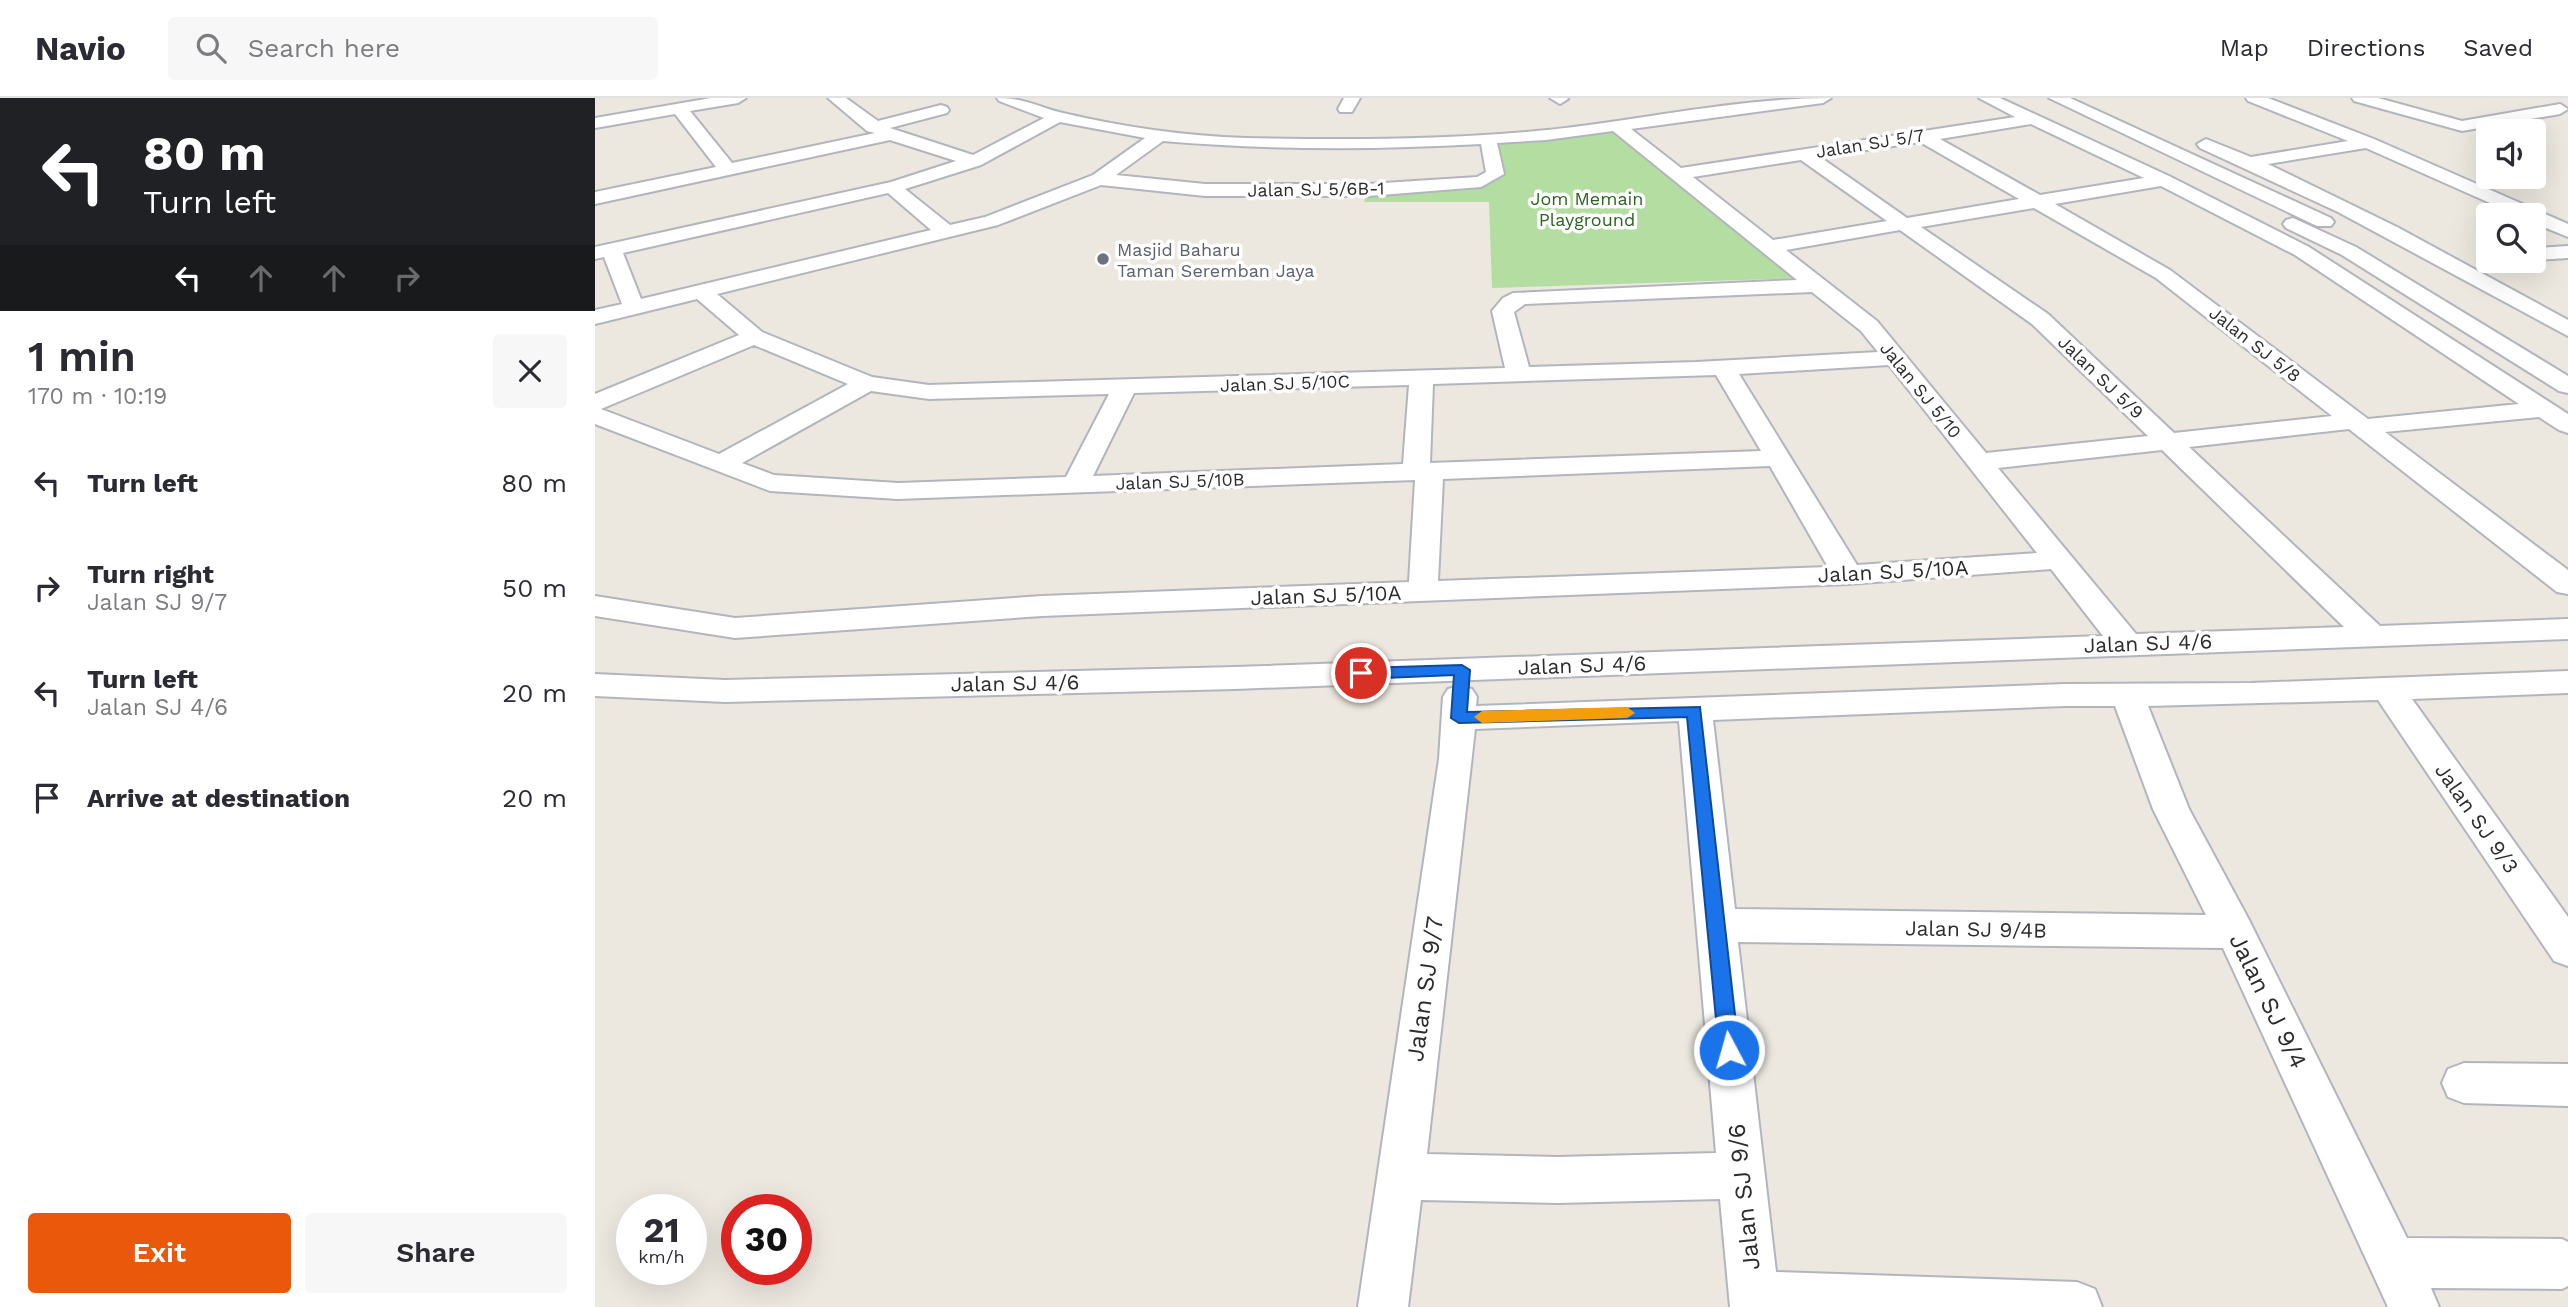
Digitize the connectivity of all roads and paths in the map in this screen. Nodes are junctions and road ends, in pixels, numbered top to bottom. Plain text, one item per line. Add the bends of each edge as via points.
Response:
1 (738, 98) edge
2 (836, 98) edge
3 (1005, 98) edge
4 (1823, 98) edge
5 (1987, 98) edge
6 (2094, 98) edge
7 (2254, 98) edge
8 (2360, 98) edge
9 (2532, 98) edge
10 (1737, 103) edge
11 (2054, 107) edge
12 (679, 108) junction
13 (941, 110) dead end
14 (2564, 111) edge
15 (1542, 113) dead end
16 (1146, 114) dead end
17 (1058, 117) junction
18 (595, 123) edge
19 (2155, 123) dead end
20 (1617, 126) junction
21 (1112, 127) junction
22 (881, 131) junction
23 (1546, 135) junction
24 (1921, 135) junction
25 (1159, 136) junction
26 (1333, 137) junction
27 (1488, 138) junction
28 (2191, 138) dead end
29 (2368, 143) junction
30 (1802, 153) junction
31 (975, 161) junction
32 (2251, 162) junction
33 (736, 168) junction
34 (1679, 174) junction
35 (1099, 179) junction
36 (2163, 180) junction
37 (891, 187) junction
38 (1301, 190) junction
39 (595, 198) edge
40 (2038, 202) junction
41 (2504, 203) edge
42 (778, 213) junction
43 (2546, 222) edge
44 (1906, 226) junction
45 (2568, 231) edge
46 (946, 232) junction
47 (1769, 247) junction
48 (603, 251) edge
49 (2568, 252) edge
50 (2546, 253) edge
51 (2476, 258) edge
52 (2446, 261) junction
53 (1817, 285) junction
54 (701, 291) junction
55 (634, 308) junction
56 (595, 317) edge
57 (2568, 329) edge
58 (754, 337) junction
59 (1895, 358) junction
60 (2568, 364) edge
61 (1724, 368) junction
62 (1519, 375) junction
63 (1421, 378) junction
64 (867, 383) junction
65 (2568, 386) edge
66 (1124, 388) junction
67 (595, 402) edge
68 (2545, 410) junction
69 (595, 415) edge
70 (2359, 424) junction
71 (2568, 425) edge
72 (2169, 442) junction
73 (1779, 458) junction
74 (1979, 462) junction
75 (720, 464) junction
76 (1423, 472) junction
77 (1075, 485) junction
78 (2059, 560) junction
79 (1849, 575) junction
80 (2568, 584) edge
81 (1423, 591) junction
82 (595, 606) edge
83 (2568, 629) edge
84 (2371, 635) junction
85 (2126, 643) junction
86 (1462, 670) junction
87 (2568, 682) edge
88 (595, 685) edge
89 (2387, 688) junction
90 (2127, 694) junction
91 (1695, 711) junction
92 (1459, 718) junction
93 (1716, 925) junction
94 (2235, 932) junction
95 (2568, 949) edge
96 (2463, 1083) dead end
97 (2568, 1085) edge
98 (1742, 1175) junction
99 (1400, 1176) junction
100 (2393, 1263) junction
101 (2562, 1264) dead end
102 (1754, 1302) edge
103 (1383, 1307) edge
104 (2077, 1307) edge
105 (2414, 1307) edge

1 - 12 street
2 - 22 street
3 - 17 street
4 - 10 street
5 - 11 street
6 - 11 street, Jalan SJ 5/7
6 - 19 street
7 - 29 street
8 - 14 street via 2462,125
9 - 14 street
10 - 20 street
11 - 24 street, Jalan SJ 5/7
11 - 36 street
11 - 60 street via 2369,244
11 - 65 street via 2349,251
12 - 18 street
12 - 33 street
13 - 22 street
15 - 23 street
16 - 21 street
17 - 21 street
17 - 31 street
20 - 23 street
20 - 34 street, Jalan SJ 5/10
21 - 25 street
22 - 31 street
22 - 33 street
23 - 27 street
24 - 30 street, Jalan SJ 5/7
24 - 40 street, Jalan SJ 5/8
25 - 26 street via 1245,143
25 - 35 street
26 - 27 street
26 - 38 street
27 - 38 street, Jalan SJ 5/6B-1 via 1495,174 1482,182
28 - 32 street
29 - 32 street
29 - 41 street
30 - 34 street, Jalan SJ 5/7
30 - 44 street, Jalan SJ 5/9
31 - 37 street
32 - 52 street
33 - 39 street
33 - 42 street via 761,189
34 - 47 street, Jalan SJ 5/10
35 - 38 street, Jalan SJ 5/6B-1 via 1205,190
35 - 46 street via 991,221
36 - 40 street
36 - 68 street via 2302,251
37 - 42 street
37 - 46 street
40 - 44 street
40 - 70 street, Jalan SJ 5/8 via 2163,274
42 - 48 street
43 - 45 street
44 - 47 street
44 - 72 street, Jalan SJ 5/9 via 2040,319
46 - 54 street
47 - 53 street, Jalan SJ 5/10
48 - 55 street
49 - 50 street
51 - 52 street
52 - 57 street
53 - 59 street, Jalan SJ 5/10 via 1869,326
53 - 62 street via 1521,298 1503,311
54 - 55 street
54 - 58 street, Jalan SJ 5/10C
55 - 56 street
58 - 64 street, Jalan SJ 5/10C
58 - 67 street
59 - 61 street, Jalan SJ 5/10C
59 - 74 street, Jalan SJ 5/10
61 - 62 street, Jalan SJ 5/10C
61 - 73 street
62 - 63 street, Jalan SJ 5/10C
63 - 66 street, Jalan SJ 5/10C
63 - 76 street
64 - 66 street, Jalan SJ 5/10C via 929,393
64 - 75 street
66 - 77 street
68 - 70 street
68 - 71 street
69 - 75 street, Jalan SJ 5/10B
70 - 72 street
70 - 80 street, Jalan SJ 5/8
72 - 74 street
72 - 84 street, Jalan SJ 5/9
73 - 76 street, Jalan SJ 5/10B
73 - 79 street
74 - 78 street, Jalan SJ 5/10
75 - 77 street, Jalan SJ 5/10B via 770,483 898,491
76 - 77 street, Jalan SJ 5/10B
76 - 81 street
78 - 79 street, Jalan SJ 5/10A
78 - 85 street, Jalan SJ 5/10
79 - 81 street, Jalan SJ 5/10A
81 - 82 street, Jalan SJ 5/10A via 1042,606 735,628
83 - 84 street, Jalan SJ 4/6
84 - 85 street, Jalan SJ 4/6
85 - 86 street, Jalan SJ 4/6
86 - 88 street, Jalan SJ 4/6 via 725,691
86 - 92 street, Jalan SJ 9/7
87 - 89 street
89 - 90 street
89 - 95 street, Jalan SJ 9/3
90 - 91 street
90 - 94 street, Jalan SJ 9/4 via 2171,809
91 - 92 street
91 - 93 street, Jalan SJ 9/6
92 - 99 street, Jalan SJ 9/7
93 - 94 street, Jalan SJ 9/4B
93 - 98 street, Jalan SJ 9/6
94 - 100 street, Jalan SJ 9/4
96 - 97 street
98 - 99 street via 1558,1180
98 - 102 street, Jalan SJ 9/6
99 - 103 street, Jalan SJ 9/7
100 - 101 street
100 - 105 street, Jalan SJ 9/4
102 - 104 street

